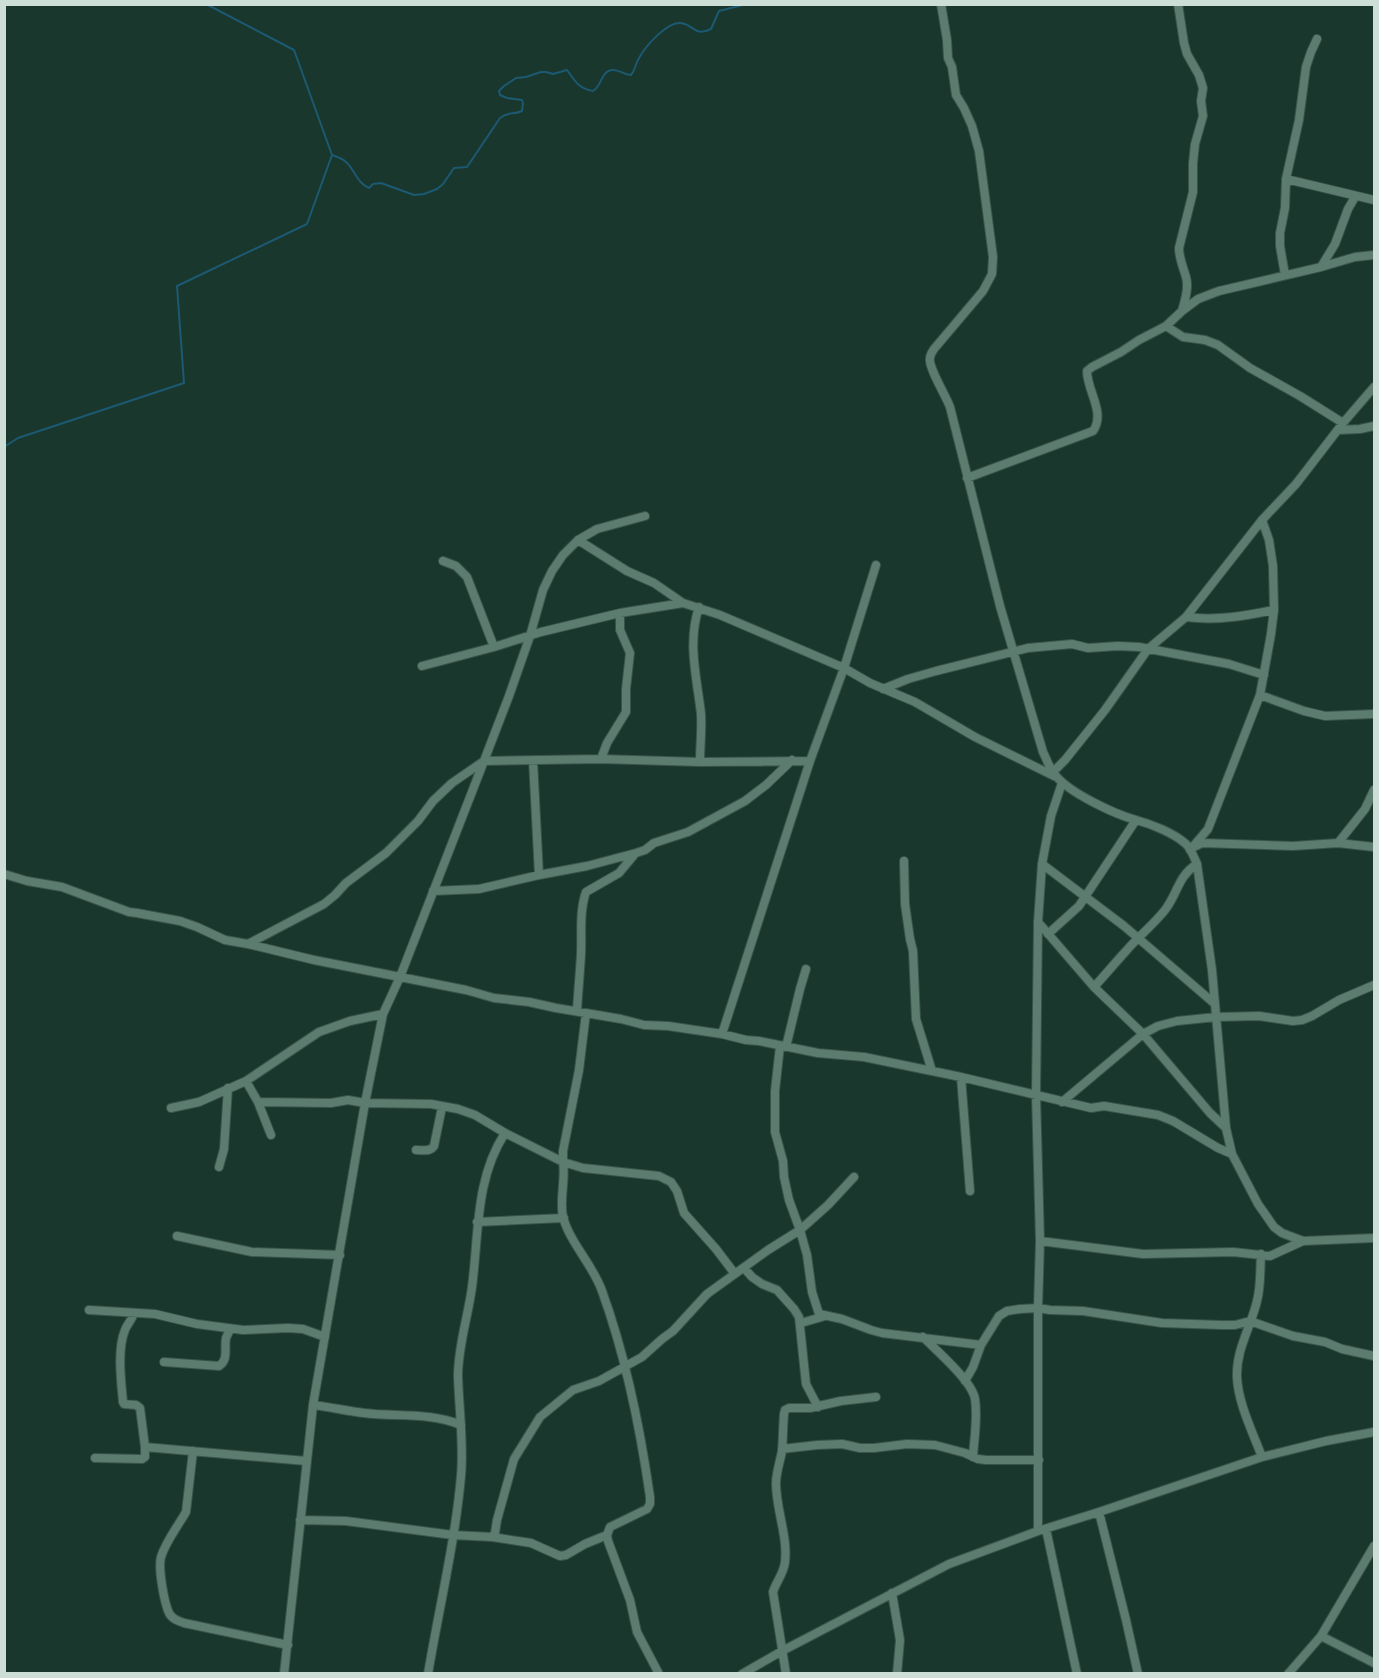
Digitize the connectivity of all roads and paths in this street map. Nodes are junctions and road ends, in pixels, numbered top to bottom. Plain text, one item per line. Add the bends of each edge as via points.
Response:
1 (941, 4) edge
2 (1178, 4) edge
3 (1317, 39) dead end
4 (1286, 179) junction
5 (1355, 196) junction
6 (1374, 200) edge
7 (1374, 255) edge
8 (1321, 267) junction
9 (1285, 275) junction
10 (1182, 311) junction
11 (1166, 326) junction
12 (1374, 387) edge
13 (1341, 426) junction
14 (1374, 426) edge
15 (967, 478) junction
16 (645, 516) dead end
17 (1262, 520) junction
18 (578, 540) junction
19 (444, 561) dead end
20 (876, 565) dead end
21 (683, 603) junction
22 (699, 607) junction
23 (1274, 610) junction
24 (620, 613) junction
25 (1186, 617) junction
26 (530, 636) junction
27 (494, 647) junction
28 (1148, 649) junction
29 (1014, 652) junction
30 (422, 666) dead end
31 (844, 668) junction
32 (1264, 675) junction
33 (883, 689) junction
34 (1260, 695) junction
35 (1374, 714) edge
36 (601, 759) junction
37 (533, 760) junction
38 (792, 760) junction
39 (810, 760) junction
40 (484, 761) junction
41 (700, 762) junction
42 (1054, 774) junction
43 (1062, 783) junction
44 (1374, 790) edge
45 (1136, 820) junction
46 (1338, 843) junction
47 (1374, 847) edge
48 (1190, 850) junction
49 (636, 854) junction
50 (904, 861) dead end
51 (1042, 864) junction
52 (1197, 864) junction
53 (4, 874) edge
54 (539, 875) junction
55 (433, 891) junction
56 (1086, 897) junction
57 (1038, 922) junction
58 (1048, 934) junction
59 (1138, 938) junction
60 (248, 944) junction
61 (806, 969) dead end
62 (400, 977) junction
63 (1374, 986) edge
64 (1094, 987) junction
65 (1215, 1004) junction
66 (581, 1012) junction
67 (383, 1014) junction
68 (1216, 1017) junction
69 (722, 1034) junction
70 (1143, 1034) junction
71 (783, 1047) junction
72 (932, 1071) junction
73 (961, 1077) junction
74 (246, 1081) junction
75 (228, 1088) junction
76 (1036, 1095) junction
77 (258, 1102) junction
78 (1062, 1102) junction
79 (365, 1103) junction
80 (442, 1107) junction
81 (171, 1108) dead end
82 (1226, 1128) junction
83 (505, 1133) junction
84 (271, 1136) dead end
85 (416, 1150) dead end
86 (1232, 1154) junction
87 (563, 1162) junction
88 (219, 1167) dead end
89 (854, 1177) dead end
90 (970, 1191) dead end
91 (564, 1218) junction
92 (477, 1222) junction
93 (800, 1230) junction
94 (177, 1236) dead end
95 (1374, 1238) edge
96 (1040, 1241) junction
97 (1303, 1241) junction
98 (1261, 1254) junction
99 (340, 1255) junction
100 (744, 1268) junction
101 (735, 1274) junction
102 (1038, 1308) junction
103 (89, 1310) dead end
104 (135, 1313) junction
105 (825, 1316) junction
106 (1250, 1321) junction
107 (801, 1323) junction
108 (231, 1329) junction
109 (325, 1337) junction
110 (923, 1337) junction
111 (981, 1345) junction
112 (1374, 1356) edge
113 (164, 1362) dead end
114 (626, 1368) junction
115 (965, 1381) junction
116 (876, 1398) dead end
117 (313, 1405) junction
118 (818, 1407) junction
119 (461, 1425) junction
120 (1374, 1431) edge
121 (146, 1447) junction
122 (782, 1449) junction
123 (193, 1451) junction
124 (973, 1457) junction
125 (1262, 1457) junction
126 (95, 1458) dead end
127 (1039, 1460) junction
128 (306, 1461) junction
129 (1099, 1512) junction
130 (300, 1520) junction
131 (1042, 1530) junction
132 (453, 1535) junction
133 (607, 1535) junction
134 (492, 1537) junction
135 (1374, 1546) edge
136 (891, 1593) junction
137 (1321, 1636) junction
138 (288, 1645) junction
139 (782, 1651) junction
140 (1374, 1663) edge
141 (284, 1674) edge
142 (428, 1674) edge
143 (659, 1674) edge
144 (742, 1674) edge
145 (786, 1674) edge
146 (897, 1674) edge
147 (1077, 1674) edge
148 (1138, 1674) edge
149 (1288, 1674) edge

1 - 15 street via 956,95 972,126 979,151 993,257 992,274 983,291 929,358 950,407
2 - 10 street via 1187,54 1203,88 1193,192 1179,248 1187,279
3 - 4 street via 1306,67
4 - 5 street
4 - 9 street via 1280,234
5 - 6 street
5 - 8 street
7 - 8 street
8 - 9 street
9 - 10 street via 1219,291
10 - 11 street
11 - 13 street via 1183,337 1218,345
11 - 15 street via 1087,371 1098,411 1093,431
12 - 13 street
13 - 14 street
13 - 17 street
15 - 29 street
16 - 18 street via 597,529
17 - 23 street via 1273,566
17 - 25 street
18 - 21 street
18 - 26 street via 552,571
19 - 27 street via 467,577
20 - 31 street
21 - 22 street
21 - 24 street
22 - 31 street
22 - 41 street via 692,633 701,715
23 - 25 street via 1226,618
23 - 32 street
24 - 26 street
24 - 36 street via 620,630 630,653 626,712 606,743
25 - 28 street
26 - 27 street
26 - 40 street
27 - 30 street
28 - 29 street via 1072,644
28 - 32 street via 1229,664
28 - 42 street
29 - 33 street via 936,670
29 - 42 street via 1043,752
31 - 33 street
31 - 39 street
32 - 34 street
33 - 42 street
34 - 35 street via 1325,716
34 - 48 street via 1208,829
36 - 37 street
36 - 41 street
37 - 40 street
37 - 54 street
38 - 39 street
38 - 41 street
38 - 49 street via 745,801
39 - 69 street
40 - 55 street
40 - 60 street via 452,783 386,854 324,904
42 - 43 street
43 - 45 street via 1109,810
43 - 51 street
44 - 46 street via 1365,809
45 - 48 street via 1185,843
45 - 56 street
46 - 47 street
46 - 48 street via 1202,843
48 - 52 street
49 - 54 street
49 - 66 street via 619,873 586,892 583,900
50 - 72 street via 916,1018
51 - 56 street
51 - 57 street
52 - 59 street via 1186,871 1169,904
52 - 65 street
53 - 60 street via 62,887 117,909 180,921 225,940
54 - 55 street via 479,889
55 - 62 street
56 - 58 street
56 - 59 street
57 - 58 street
57 - 76 street
58 - 64 street
59 - 64 street
59 - 65 street
60 - 62 street
61 - 71 street
62 - 66 street
62 - 67 street
63 - 68 street via 1302,1020
64 - 70 street
65 - 68 street
66 - 69 street via 644,1025
66 - 87 street via 579,1070
67 - 74 street via 320,1032
67 - 79 street
68 - 70 street via 1176,1021
68 - 82 street
69 - 71 street
70 - 78 street
70 - 82 street
71 - 72 street via 864,1057
71 - 93 street via 775,1091 775,1132 789,1200
72 - 73 street
73 - 76 street
73 - 90 street
74 - 75 street
74 - 77 street
75 - 81 street via 199,1102
75 - 88 street
76 - 78 street
76 - 96 street
77 - 79 street
77 - 84 street
78 - 86 street via 1158,1114
79 - 80 street
79 - 99 street
80 - 83 street via 476,1115
80 - 85 street via 434,1146
82 - 86 street
83 - 87 street
83 - 92 street via 484,1179
86 - 97 street via 1246,1185 1274,1227
87 - 91 street
87 - 101 street via 583,1168 659,1176 671,1182 684,1213
89 - 93 street
91 - 92 street
91 - 114 street via 601,1287
92 - 119 street via 472,1286 459,1352
93 - 100 street
93 - 105 street via 812,1292 819,1314
94 - 99 street via 252,1252
95 - 97 street
96 - 98 street via 1143,1254
96 - 102 street
97 - 98 street via 1270,1256
98 - 106 street via 1257,1301
99 - 109 street
100 - 101 street
100 - 107 street via 752,1277 777,1290
101 - 114 street via 706,1294 673,1331
102 - 106 street via 1162,1323 1222,1326
102 - 111 street via 1007,1311 999,1316
102 - 127 street
103 - 104 street
104 - 108 street
104 - 121 street via 125,1328 121,1348 123,1398 124,1404 140,1408
105 - 107 street
105 - 110 street via 871,1330
106 - 112 street
106 - 125 street via 1239,1354 1237,1378 1242,1405
107 - 118 street via 806,1384
108 - 109 street via 303,1329
108 - 113 street via 226,1338 225,1361 219,1366
109 - 117 street
110 - 111 street
110 - 115 street
111 - 115 street
114 - 133 street via 650,1504 610,1527
114 - 134 street via 573,1390 540,1418 514,1459
115 - 124 street via 975,1398
116 - 118 street
117 - 119 street via 432,1417
117 - 128 street
118 - 122 street via 785,1410
119 - 132 street via 461,1475
120 - 125 street
121 - 123 street
121 - 126 street via 142,1459
122 - 124 street via 842,1444 860,1448 935,1445
122 - 139 street via 776,1481 785,1565 773,1592
123 - 128 street
123 - 138 street via 186,1512 161,1559 169,1612 184,1623
124 - 127 street
125 - 129 street
127 - 131 street
128 - 130 street
129 - 131 street
129 - 148 street
130 - 132 street via 346,1521
130 - 138 street
131 - 136 street via 949,1564
131 - 147 street
132 - 134 street
132 - 142 street
133 - 134 street via 560,1556 531,1543
133 - 143 street via 637,1632
135 - 137 street
136 - 139 street
136 - 146 street via 900,1640
137 - 140 street
137 - 149 street
138 - 141 street
139 - 144 street
139 - 145 street

